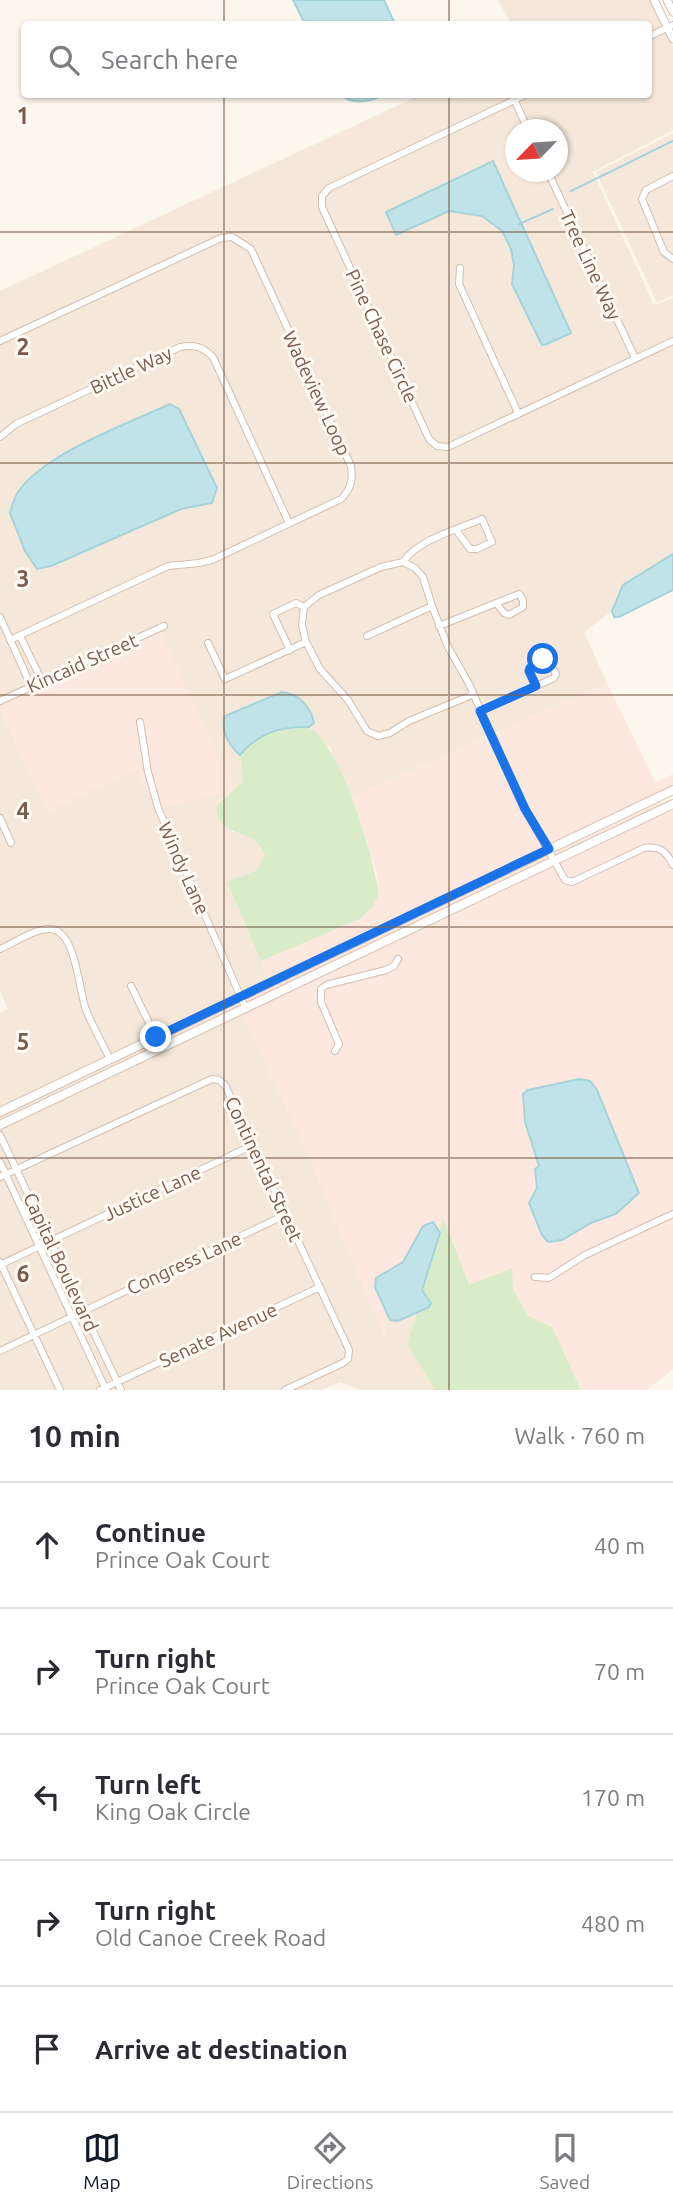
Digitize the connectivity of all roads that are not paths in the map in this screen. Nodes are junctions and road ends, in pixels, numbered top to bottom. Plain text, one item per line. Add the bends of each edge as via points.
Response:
1 (654, 0) edge
2 (667, 0) edge
3 (673, 12) edge
4 (670, 27) edge
5 (652, 36) edge
6 (673, 39) edge
7 (519, 98) edge
8 (515, 100) junction
9 (523, 119) edge
10 (673, 176) edge
11 (553, 182) edge
12 (673, 259) edge
13 (460, 268) dead end
14 (0, 341) edge
15 (673, 341) edge
16 (635, 358) junction
17 (518, 413) junction
18 (0, 437) edge
19 (289, 523) junction
20 (456, 530) junction
21 (403, 562) junction
22 (496, 603) junction
23 (432, 606) junction
24 (304, 607) junction
25 (0, 617) edge
26 (164, 626) dead end
27 (439, 626) junction
28 (20, 636) junction
29 (367, 636) dead end
30 (10, 640) junction
31 (306, 642) junction
32 (208, 643) dead end
33 (290, 650) junction
34 (42, 681) junction
35 (31, 686) junction
36 (536, 686) junction
37 (472, 695) junction
38 (0, 701) edge
39 (480, 711) junction
40 (140, 722) dead end
41 (673, 790) edge
42 (662, 796) junction
43 (670, 805) edge
44 (0, 818) edge
45 (11, 843) dead end
46 (549, 849) junction
47 (555, 861) junction
48 (673, 865) edge
49 (0, 949) edge
50 (398, 959) dead end
51 (131, 986) dead end
52 (241, 996) junction
53 (246, 1009) junction
54 (156, 1037) junction
55 (335, 1051) dead end
56 (110, 1059) junction
57 (0, 1112) edge
58 (0, 1125) edge
59 (0, 1135) edge
60 (253, 1145) junction
61 (0, 1162) edge
62 (17, 1169) junction
63 (3, 1176) edge
64 (673, 1214) edge
65 (285, 1216) junction
66 (51, 1241) junction
67 (39, 1246) junction
68 (0, 1264) edge
69 (535, 1277) dead end
70 (320, 1287) junction
71 (84, 1311) junction
72 (72, 1317) junction
73 (34, 1335) junction
74 (0, 1351) edge
75 (117, 1382) junction
76 (104, 1389) edge
77 (60, 1390) edge
78 (121, 1390) edge
79 (285, 1390) edge

1 - 4 street
2 - 3 street
4 - 5 street
4 - 6 street
7 - 8 street, Pine Chase Circle
8 - 9 street
8 - 17 street, Pine Chase Circle via 329,188 322,196 322,207 429,439 448,447
10 - 12 street via 646,190 642,199 664,252
11 - 16 street, Tree Line Way
13 - 17 street via 459,284
14 - 19 street, Wadeview Loop via 221,238 240,241 251,249 351,466 353,479 341,499
15 - 16 street, Pine Chase Circle
16 - 17 street, Pine Chase Circle
18 - 19 street, Bittle Way via 16,424 180,347 199,347 213,357
19 - 28 street, Wadeview Loop via 212,560 168,566
20 - 20 street via 482,519 492,542 470,549
20 - 21 street via 411,550
21 - 23 street via 424,577
21 - 24 street via 381,567
22 - 22 street via 519,594 523,607 504,613
22 - 27 street
23 - 27 street
23 - 29 street
24 - 31 street
24 - 33 street via 296,603 273,614
25 - 30 street
26 - 34 street, Kincaid Street
27 - 37 street
28 - 30 street, Wadeview Loop
28 - 34 street
30 - 35 street
31 - 33 street
31 - 37 street via 367,731 377,736
32 - 33 street via 225,678
34 - 35 street, Kincaid Street
35 - 38 street, Kincaid Street
36 - 36 street via 556,676 547,659 530,668
36 - 39 street
37 - 39 street
39 - 46 street via 525,809
40 - 52 street, Windy Lane via 158,808
41 - 42 main road
42 - 43 main road
42 - 46 main road
43 - 47 main road
44 - 45 street
46 - 47 street
46 - 52 main road
47 - 48 street via 565,880 572,882 645,848 657,847 668,853
47 - 53 main road
49 - 56 street via 42,930 62,934 79,972 87,1013
50 - 55 street via 386,970 321,989 321,1002 339,1044
51 - 54 street
52 - 53 street, Windy Lane
52 - 54 main road
53 - 58 main road
54 - 56 main road
56 - 57 main road
59 - 62 street, Capital Boulevard
60 - 62 street, Continental Street via 225,1085 212,1079
60 - 65 street, Continental Street
60 - 66 street, Justice Lane
61 - 63 street, Capital Boulevard
62 - 63 street, Continental Street
62 - 66 street, Capital Boulevard
63 - 67 street, Capital Boulevard
64 - 69 street via 585,1255 549,1278
65 - 70 street, Continental Street
65 - 71 street, Congress Lane
66 - 67 street, Justice Lane
66 - 71 street, Capital Boulevard
67 - 68 street, Justice Lane
67 - 72 street, Capital Boulevard
68 - 73 street
70 - 75 street, Senate Avenue
70 - 79 street, Continental Street via 349,1350 348,1359
71 - 72 street, Congress Lane
71 - 75 street, Capital Boulevard
72 - 73 street, Congress Lane
72 - 76 street, Capital Boulevard
73 - 74 street, Congress Lane
73 - 77 street
75 - 76 street, Senate Avenue
75 - 78 street, Capital Boulevard

